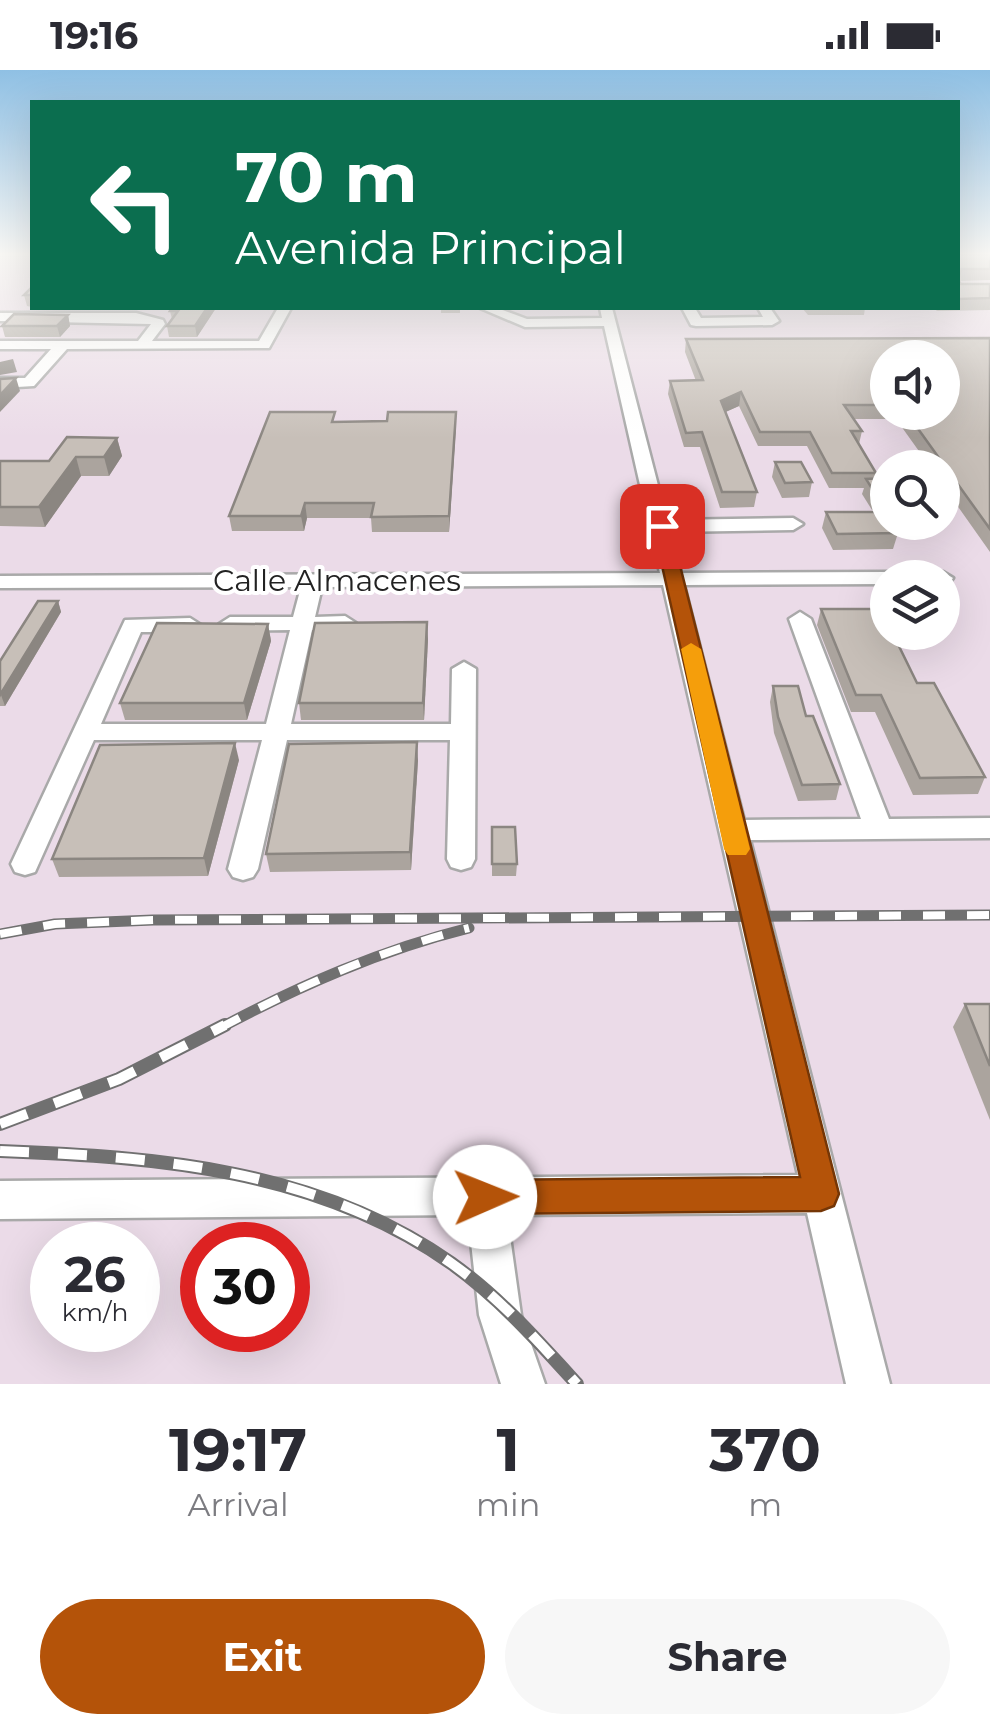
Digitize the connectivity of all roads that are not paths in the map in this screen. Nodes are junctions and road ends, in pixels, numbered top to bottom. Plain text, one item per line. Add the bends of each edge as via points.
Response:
1 (280, 315) edge
2 (506, 315) edge
3 (604, 315) edge
4 (608, 315) edge
5 (693, 315) edge
6 (769, 315) edge
7 (0, 317) edge
8 (0, 345) edge
9 (63, 345) junction
10 (142, 345) junction
11 (0, 383) edge
12 (793, 524) dead end
13 (662, 526) junction
14 (870, 578) edge
15 (675, 579) junction
16 (313, 580) junction
17 (0, 582) edge
18 (800, 620) dead end
19 (377, 623) edge
20 (302, 624) junction
21 (464, 669) dead end
22 (274, 731) junction
23 (85, 732) junction
24 (462, 732) junction
25 (990, 828) edge
26 (879, 829) junction
27 (732, 830) junction
28 (461, 859) dead end
29 (26, 864) dead end
30 (243, 868) dead end
31 (821, 1194) junction
32 (485, 1197) junction
33 (0, 1200) edge
34 (522, 1384) edge
35 (868, 1384) edge

1 - 10 street via 264,345
2 - 3 street via 525,322
4 - 13 street
5 - 6 street via 696,322 772,321
7 - 10 street via 156,320
8 - 9 street
9 - 10 street
9 - 11 street via 29,383
12 - 13 street
13 - 15 street
14 - 15 street, Calle Almacenes
15 - 16 street, Calle Almacenes
15 - 27 street
16 - 17 street, Calle Almacenes
16 - 20 street
18 - 26 street
19 - 20 street
20 - 22 street
20 - 23 street via 133,625
21 - 24 street
22 - 23 street
22 - 24 street
22 - 30 street
23 - 29 street
24 - 28 street
25 - 26 street
26 - 27 street
27 - 31 street
31 - 32 street
31 - 35 street
32 - 33 street
32 - 34 street via 500,1315

